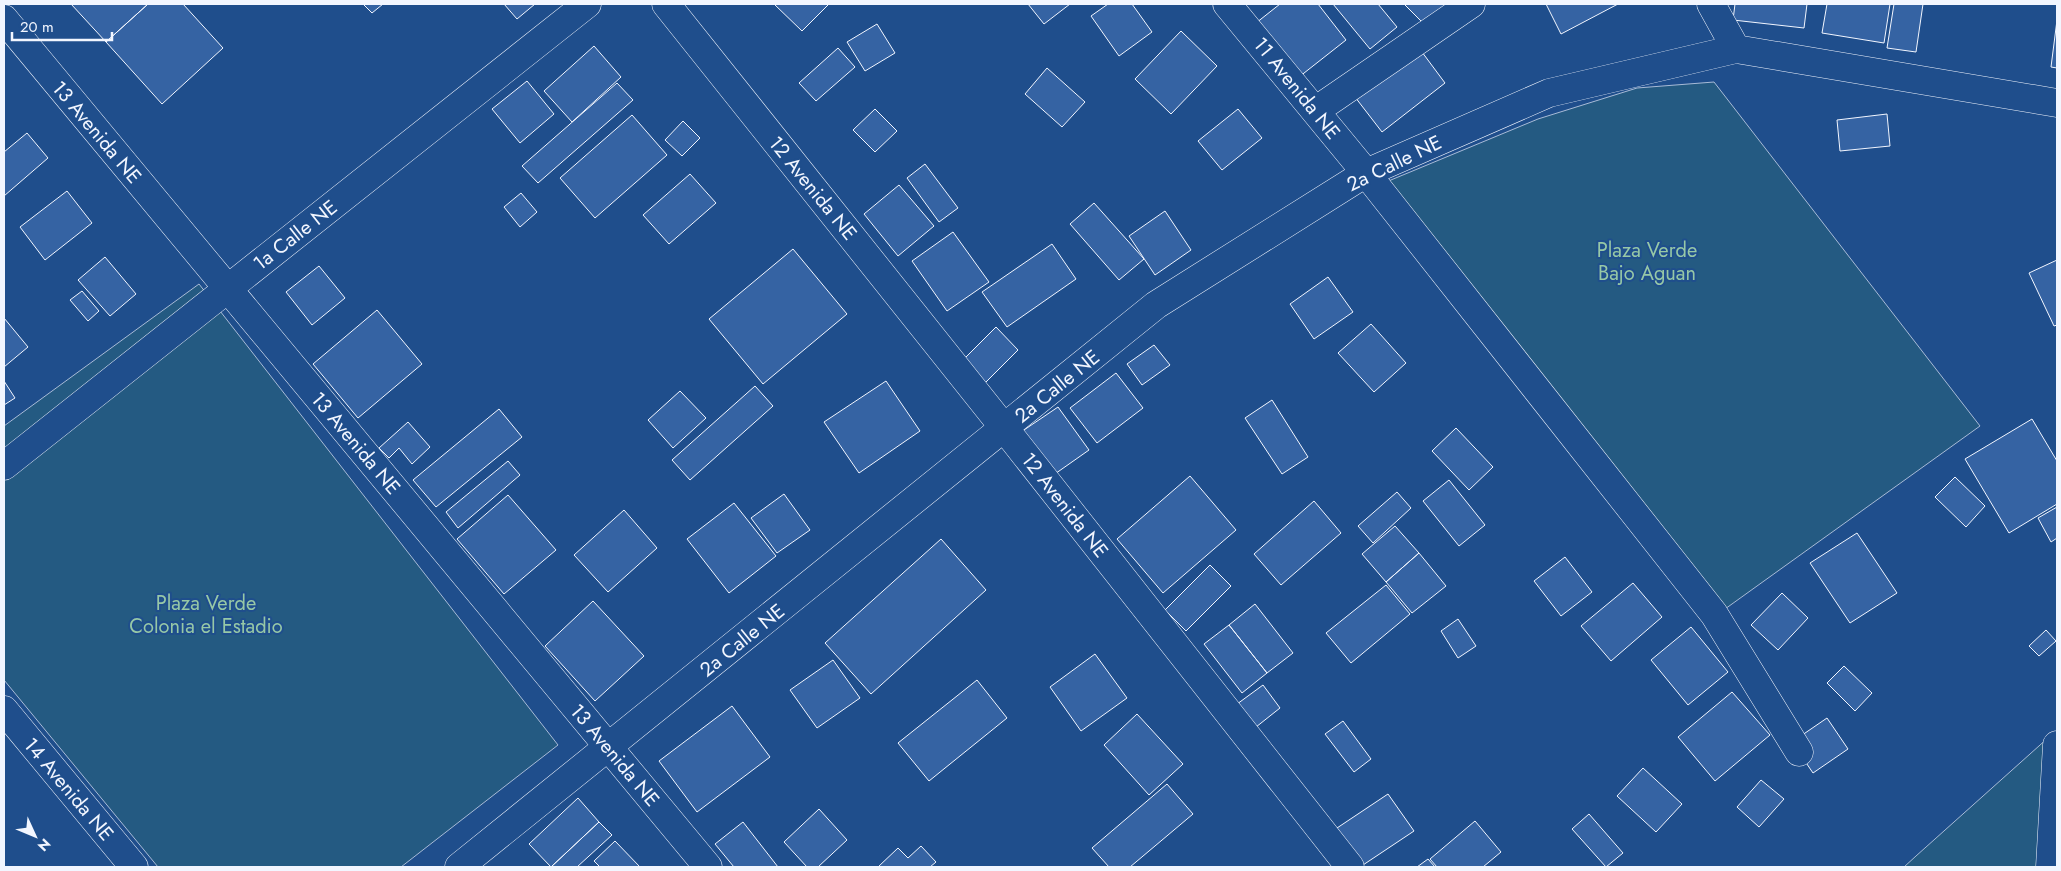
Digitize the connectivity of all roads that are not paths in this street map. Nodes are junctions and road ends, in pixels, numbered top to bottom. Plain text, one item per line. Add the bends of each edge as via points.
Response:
1 (587, 4) edge
2 (666, 4) edge
3 (1227, 4) edge
4 (1471, 4) edge
5 (1712, 4) edge
6 (4, 19) edge
7 (1736, 49) junction
8 (2057, 103) edge
9 (1315, 111) junction
10 (1366, 173) junction
11 (228, 289) junction
12 (1005, 429) junction
13 (4, 466) edge
14 (4, 710) edge
15 (2057, 745) edge
16 (608, 748) junction
17 (1799, 752) dead end
18 (134, 867) edge
19 (459, 867) edge
20 (708, 867) edge
21 (1350, 867) edge
22 (2050, 867) edge

1 - 11 street, 1a Calle NE
2 - 12 street, 12 Avenida NE
3 - 9 street, 11 Avenida NE
4 - 9 street
5 - 7 street
6 - 11 street, 13 Avenida NE
7 - 8 street
7 - 10 street, 2a Calle NE via 1549,93
9 - 10 street, 11 Avenida NE
10 - 12 street, 2a Calle NE via 1156,305
10 - 17 street, 11 Avenida NE via 1714,614
11 - 13 street, 1a Calle NE
11 - 16 street, 13 Avenida NE
12 - 16 street, 2a Calle NE
12 - 21 street, 12 Avenida NE
14 - 18 street, 14 Avenida NE
15 - 22 street
16 - 19 street, 2a Calle NE
16 - 20 street, 13 Avenida NE

